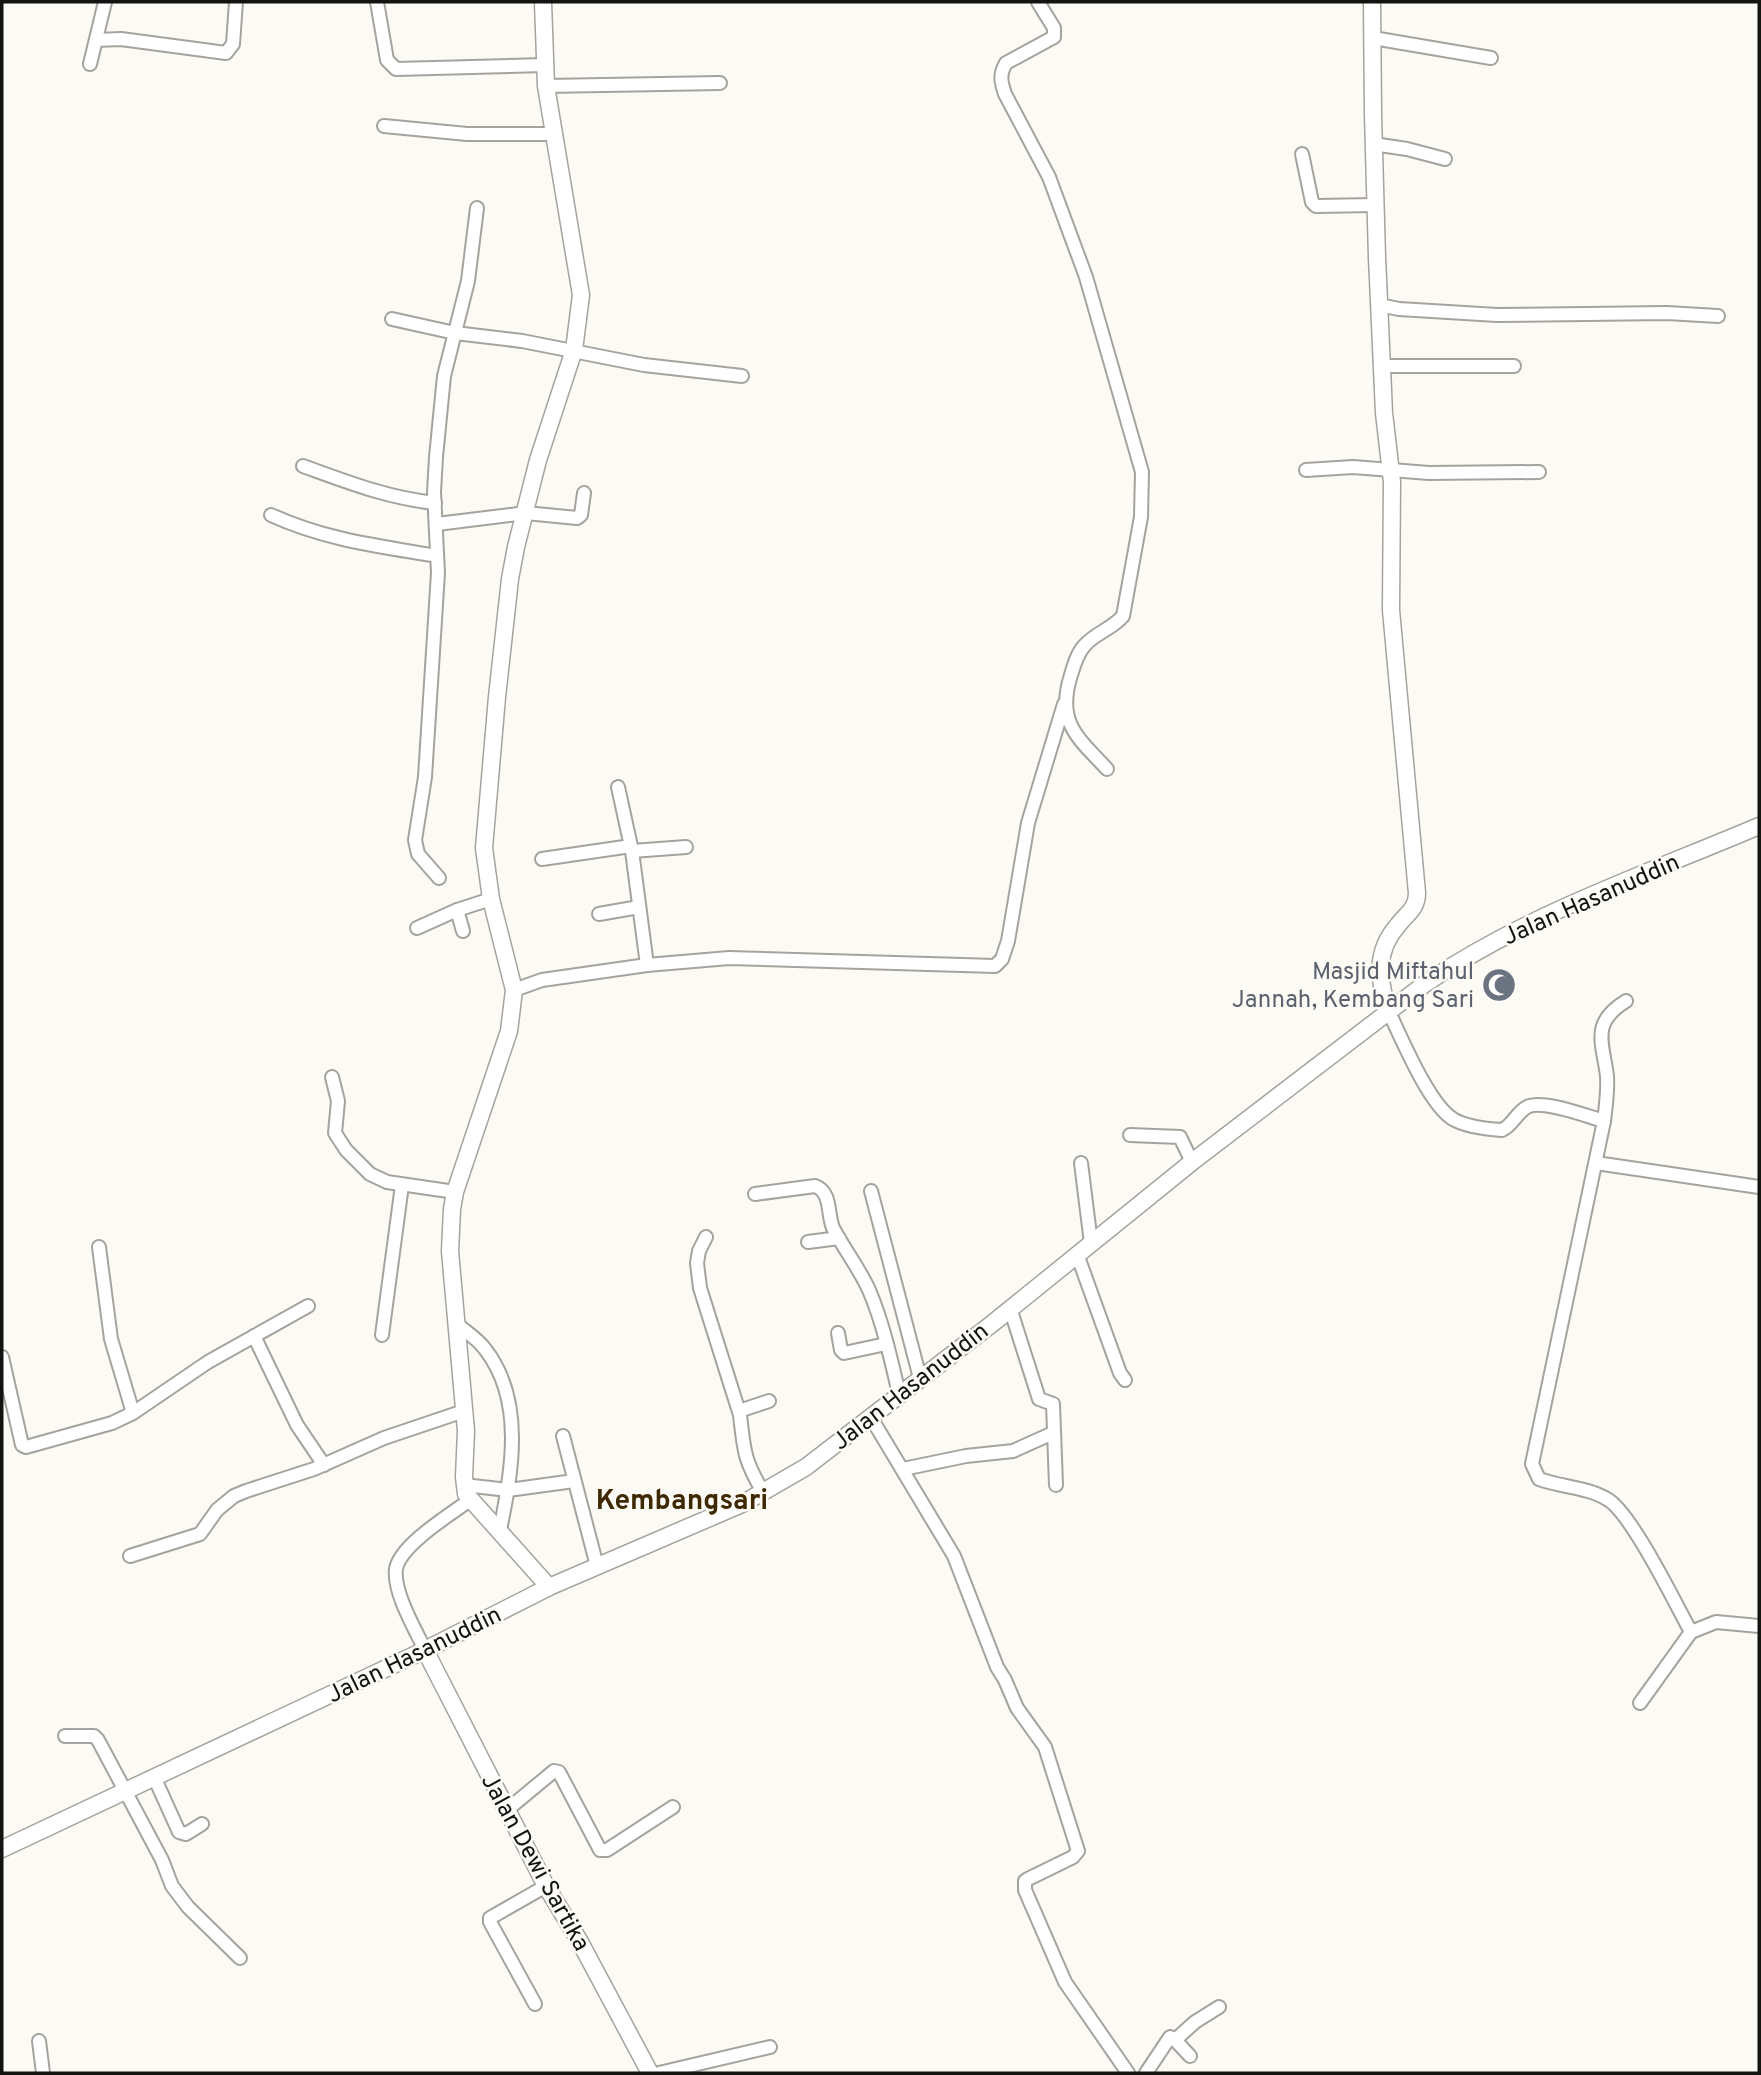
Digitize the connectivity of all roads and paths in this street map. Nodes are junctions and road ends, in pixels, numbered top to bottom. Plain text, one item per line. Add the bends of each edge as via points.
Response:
1 (104, 2) edge
2 (236, 2) edge
3 (376, 2) edge
4 (543, 2) edge
5 (1038, 2) edge
6 (1372, 2) edge
7 (1373, 38) junction
8 (96, 40) junction
9 (1491, 58) dead end
10 (90, 64) dead end
11 (545, 65) junction
12 (720, 83) dead end
13 (546, 86) junction
14 (384, 127) dead end
15 (554, 134) junction
16 (1373, 144) junction
17 (1303, 154) dead end
18 (1445, 159) dead end
19 (1375, 205) junction
20 (477, 208) dead end
21 (1379, 304) junction
22 (1718, 316) dead end
23 (392, 319) dead end
24 (455, 333) junction
25 (573, 352) junction
26 (1383, 366) junction
27 (1514, 366) dead end
28 (742, 376) dead end
29 (303, 466) dead end
30 (1306, 470) dead end
31 (1391, 470) junction
32 (1539, 472) dead end
33 (584, 493) dead end
34 (435, 503) junction
35 (526, 513) junction
36 (271, 515) dead end
37 (437, 524) junction
38 (437, 556) junction
39 (1064, 704) junction
40 (1107, 769) dead end
41 (618, 787) dead end
42 (1759, 826) edge
43 (686, 847) dead end
44 (631, 848) junction
45 (542, 859) dead end
46 (439, 878) dead end
47 (491, 899) junction
48 (639, 907) junction
49 (457, 910) junction
50 (599, 914) dead end
51 (417, 928) dead end
52 (463, 932) dead end
53 (647, 965) junction
54 (514, 990) junction
55 (1626, 1001) dead end
56 (1388, 1010) junction
57 (332, 1077) dead end
58 (1604, 1121) junction
59 (1130, 1135) dead end
60 (1196, 1159) junction
61 (1082, 1163) dead end
62 (1596, 1163) junction
63 (401, 1185) junction
64 (1759, 1188) edge
65 (871, 1191) dead end
66 (455, 1192) junction
67 (755, 1194) dead end
68 (706, 1237) dead end
69 (839, 1238) junction
70 (808, 1242) dead end
71 (1091, 1243) junction
72 (99, 1247) dead end
73 (1077, 1254) junction
74 (308, 1306) dead end
75 (1010, 1308) junction
76 (457, 1324) junction
77 (838, 1333) dead end
78 (382, 1335) dead end
79 (254, 1336) junction
80 (886, 1344) junction
81 (2, 1357) edge
82 (919, 1378) junction
83 (1125, 1380) dead end
84 (899, 1394) junction
85 (769, 1401) dead end
86 (464, 1411) junction
87 (739, 1412) junction
88 (133, 1413) junction
89 (870, 1416) junction
90 (1053, 1433) junction
91 (563, 1436) dead end
92 (324, 1465) junction
93 (902, 1469) junction
94 (574, 1481) junction
95 (1056, 1485) dead end
96 (508, 1490) junction
97 (467, 1492) junction
98 (763, 1492) junction
99 (500, 1530) junction
100 (130, 1556) dead end
101 (597, 1566) junction
102 (549, 1587) junction
103 (1759, 1626) edge
104 (1691, 1632) junction
105 (425, 1650) junction
106 (1640, 1703) dead end
107 (65, 1737) dead end
108 (155, 1779) junction
109 (125, 1793) junction
110 (673, 1807) dead end
111 (506, 1810) junction
112 (202, 1824) dead end
113 (2, 1849) edge
114 (546, 1886) junction
115 (240, 1958) dead end
116 (536, 2004) dead end
117 (1219, 2007) dead end
118 (1175, 2040) junction
119 (39, 2041) dead end
120 (770, 2047) dead end
121 (1190, 2056) dead end
122 (43, 2073) edge
123 (650, 2073) edge
124 (659, 2073) edge
125 (1128, 2073) edge
126 (1146, 2073) edge

1 - 8 street
2 - 8 street via 233,44 226,53
3 - 11 street via 387,60 396,69
4 - 11 street
5 - 39 street via 1054,28 1054,37 1006,63 1001,80 1049,177 1086,277 1144,486 1123,616 1083,647
6 - 7 street
7 - 9 street
7 - 16 street
8 - 10 street
11 - 13 street
12 - 13 street
13 - 15 street
14 - 15 street via 467,134
15 - 25 street via 580,283
16 - 18 street
16 - 19 street
17 - 19 street via 1316,206
19 - 21 street
20 - 24 street via 468,281
21 - 22 street via 1497,315
21 - 26 street
23 - 24 street
24 - 25 street
24 - 34 street via 444,376
25 - 28 street
25 - 35 street
26 - 27 street
26 - 31 street
29 - 34 street via 391,496
30 - 31 street
31 - 32 street
31 - 56 street via 1392,636 1417,901 1381,956 1380,979
33 - 35 street via 577,518
34 - 37 street
35 - 37 street
35 - 47 street via 510,579 484,836
36 - 38 street via 341,540
37 - 38 street
38 - 46 street via 425,777 415,840 418,854
39 - 40 street via 1078,738
39 - 53 street via 1028,823 1004,953 995,966 729,958
41 - 44 street
42 - 56 street, Jalan Hasanuddin via 1547,916 1448,968
43 - 44 street
44 - 45 street
44 - 48 street
47 - 49 street
47 - 54 street
48 - 50 street
48 - 53 street
49 - 51 street
49 - 52 street
53 - 54 street via 542,980
54 - 66 street via 509,1031
55 - 58 street via 1602,1028 1600,1045 1608,1084
56 - 58 street via 1414,1064 1453,1119 1502,1130 1534,1105
56 - 60 street, Jalan Hasanuddin
57 - 63 street via 338,1101 335,1133 376,1178
58 - 62 street
59 - 60 street via 1180,1137
60 - 71 street, Jalan Hasanuddin
61 - 71 street
62 - 64 street
62 - 104 street via 1532,1464 1539,1479 1598,1494 1619,1507
63 - 66 street
63 - 78 street
65 - 82 street
66 - 76 street via 450,1251
67 - 69 street via 822,1188
68 - 87 street via 697,1264 700,1288
69 - 70 street
69 - 80 street via 868,1289
71 - 73 street, Jalan Hasanuddin
72 - 88 street via 111,1339
73 - 75 street, Jalan Hasanuddin
73 - 83 street
74 - 79 street
75 - 82 street, Jalan Hasanuddin
75 - 90 street via 1039,1399 1053,1404
76 - 86 street
76 - 96 street via 484,1346 500,1371 513,1441
77 - 80 street via 844,1353
79 - 88 street
79 - 92 street via 297,1426
80 - 84 street
81 - 88 street via 24,1447
82 - 84 street, Jalan Hasanuddin
84 - 89 street, Jalan Hasanuddin
85 - 87 street
86 - 92 street via 384,1438
86 - 97 street
87 - 98 street via 746,1460
89 - 93 street
89 - 98 street, Jalan Hasanuddin via 806,1467
90 - 93 street via 1013,1451
90 - 95 street
91 - 94 street
92 - 100 street via 234,1496 211,1516 200,1534
93 - 125 street via 954,1556 1014,1702 1045,1747 1078,1851 1025,1881 1025,1890 1065,1982
94 - 96 street
94 - 101 street
96 - 97 street
96 - 99 street
97 - 99 street
97 - 105 street via 406,1550 397,1567 398,1588
98 - 101 street, Jalan Hasanuddin
99 - 102 street
101 - 102 street, Jalan Hasanuddin
102 - 105 street, Jalan Hasanuddin
103 - 104 street via 1716,1622
104 - 106 street
105 - 108 street, Jalan Hasanuddin
105 - 111 street, Jalan Dewi Sartika
107 - 109 street via 94,1736
108 - 109 street, Jalan Hasanuddin
108 - 112 street via 178,1832
109 - 113 street, Jalan Hasanuddin
109 - 115 street via 172,1886
110 - 111 street via 607,1850 600,1850 559,1772 554,1771
111 - 114 street, Jalan Dewi Sartika
114 - 116 street via 490,1918
114 - 123 street, Jalan Dewi Sartika
117 - 118 street
118 - 121 street
118 - 126 street via 1167,2040
119 - 122 street
120 - 124 street

